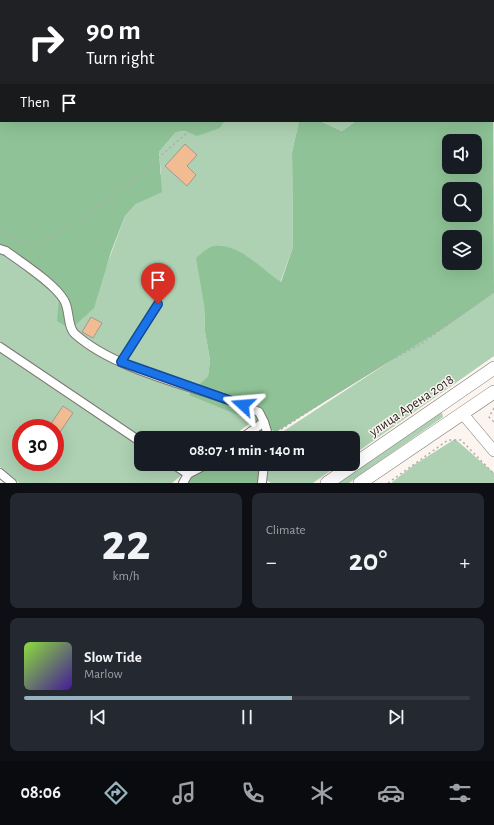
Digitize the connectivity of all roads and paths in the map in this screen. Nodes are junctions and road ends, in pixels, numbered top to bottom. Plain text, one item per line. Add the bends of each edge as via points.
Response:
1 (202, 122) edge
2 (0, 229) edge
3 (0, 249) edge
4 (494, 291) edge
5 (158, 304) dead end
6 (0, 347) edge
7 (121, 362) junction
8 (494, 368) edge
9 (494, 392) edge
10 (452, 397) junction
11 (494, 408) edge
12 (462, 413) junction
13 (264, 422) junction
14 (494, 422) edge
15 (252, 431) edge
16 (268, 431) edge
17 (280, 431) edge
18 (134, 437) edge
19 (494, 451) edge
20 (184, 471) edge
21 (194, 471) edge
22 (263, 471) edge
23 (0, 473) edge
24 (188, 474) junction
25 (494, 474) edge
26 (12, 483) edge
27 (183, 483) edge
28 (262, 483) edge
29 (327, 483) edge
30 (360, 483) edge
31 (388, 483) edge

1 - 2 path via 118,193 54,236 36,243 19,243
3 - 7 street via 46,282 64,300 73,332 88,344
4 - 17 path via 420,344 370,371
5 - 7 lane
6 - 18 street
7 - 13 street via 243,405 259,412
8 - 10 main road, улица Арена 2018
9 - 12 main road
10 - 12 main road
10 - 29 main road, улица Арена 2018
11 - 14 path via 489,417
12 - 19 main road
12 - 30 main road
13 - 15 street
13 - 16 street
20 - 24 street
21 - 24 street
22 - 28 street
23 - 26 street
24 - 27 street
25 - 31 path via 461,440 455,439 448,440

